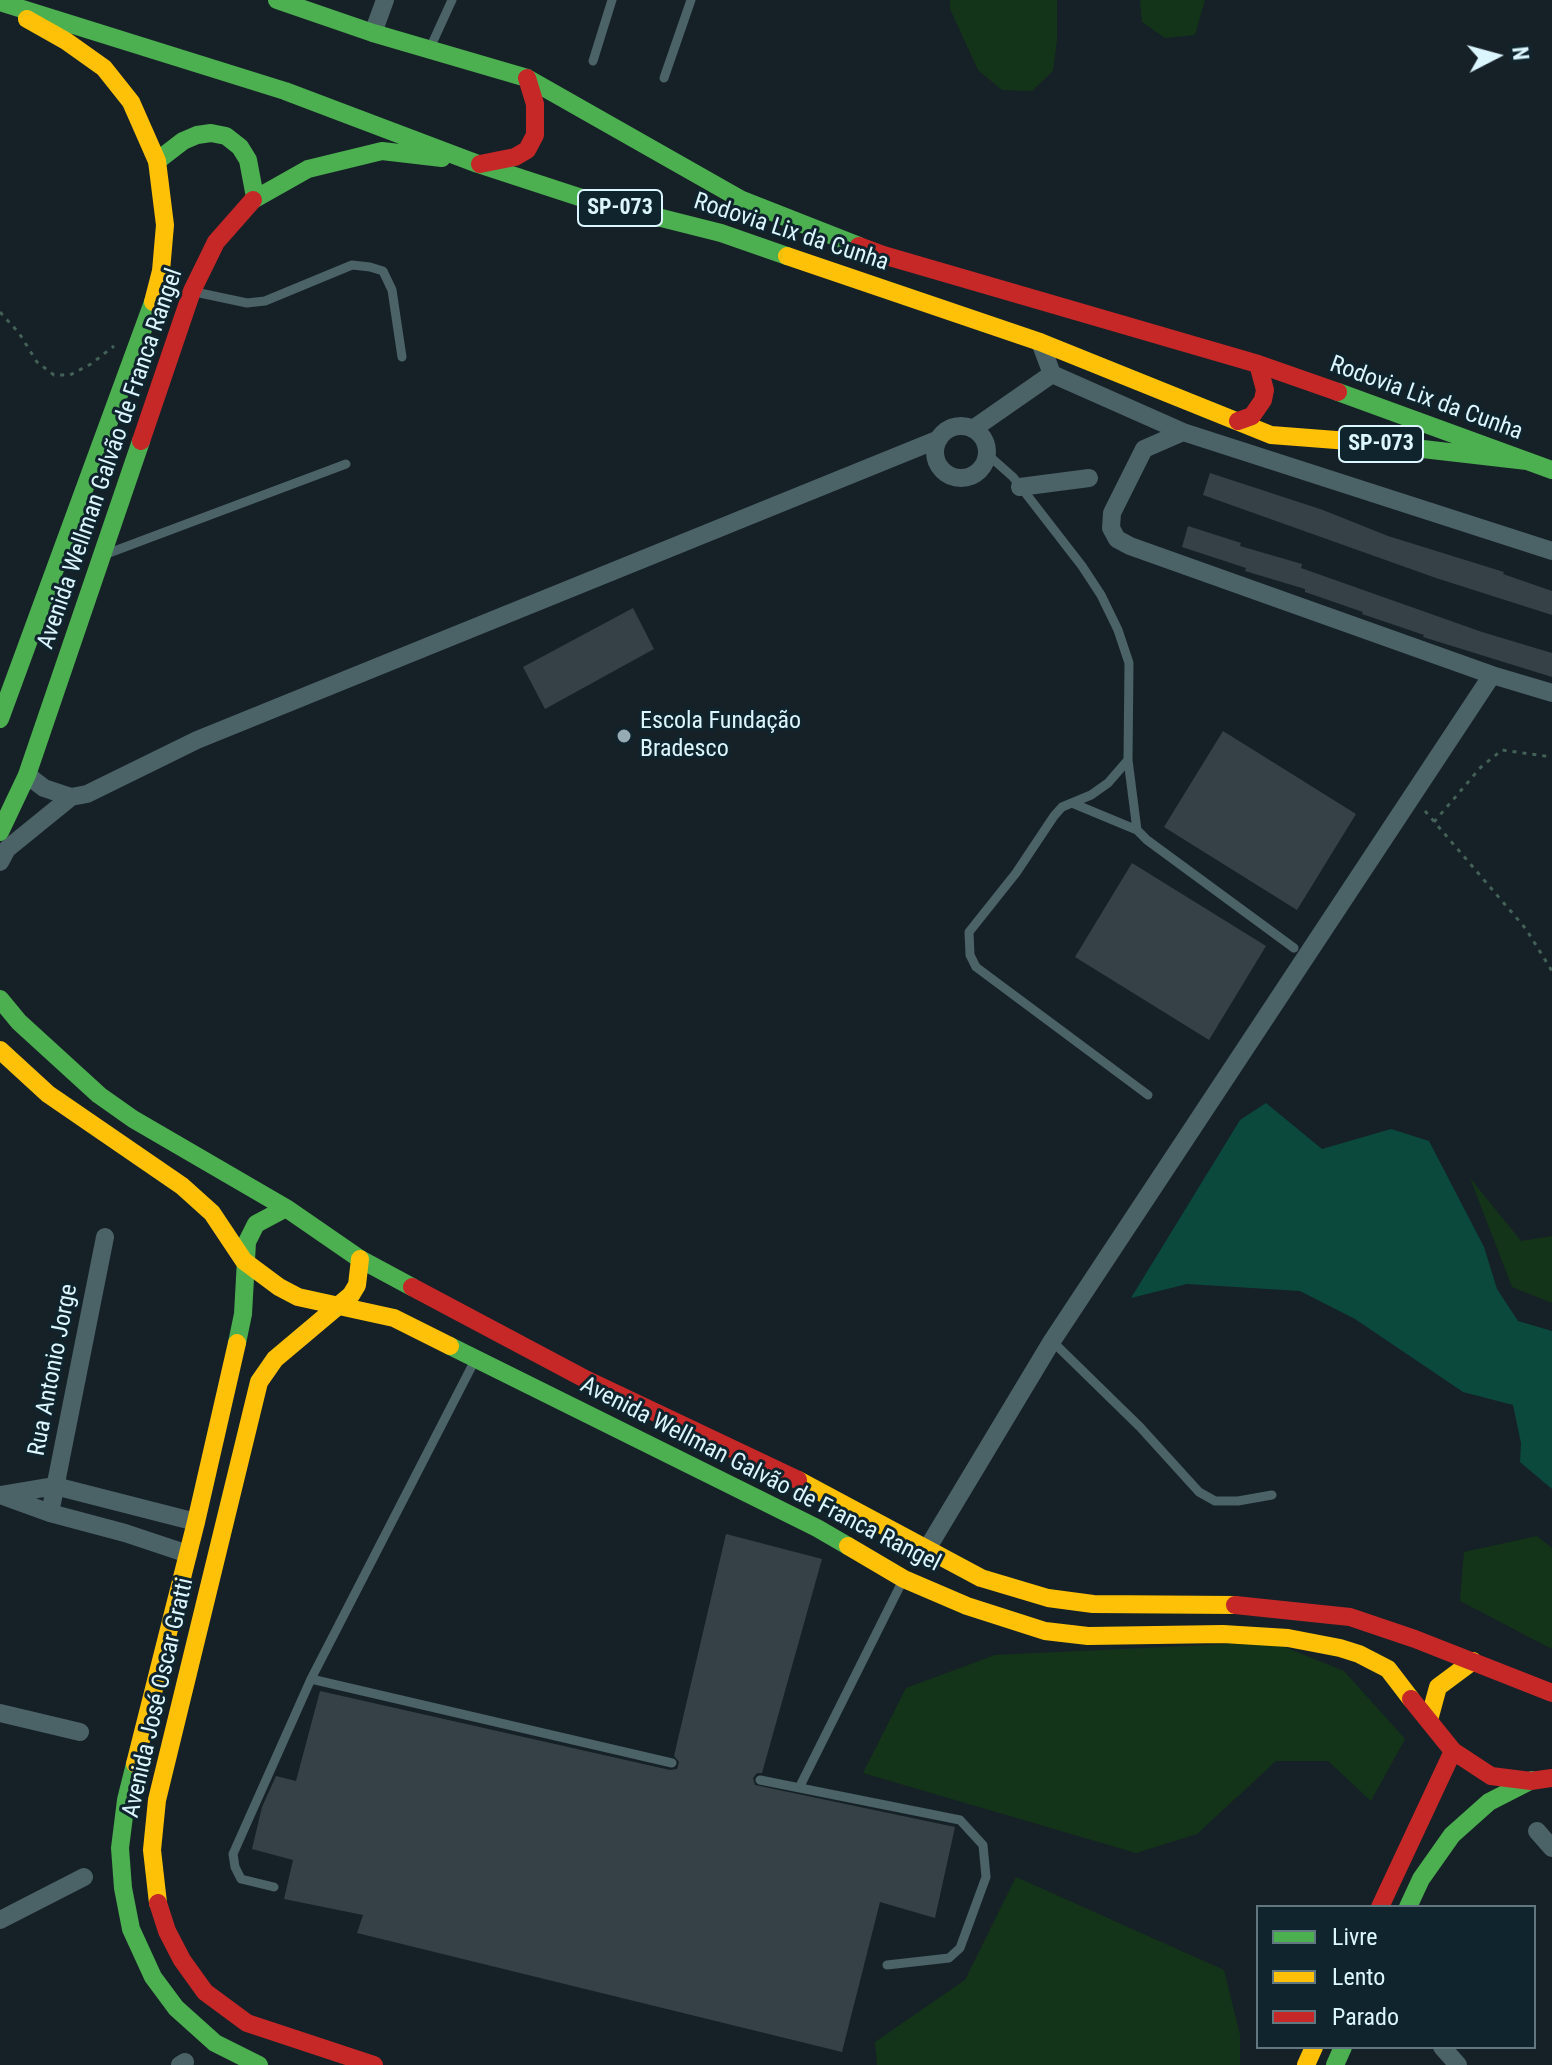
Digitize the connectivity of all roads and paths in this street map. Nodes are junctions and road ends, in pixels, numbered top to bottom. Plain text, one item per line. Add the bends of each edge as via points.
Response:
1 (277, 0) edge
2 (385, 0) edge
3 (452, 0) edge
4 (612, 0) edge
5 (691, 0) edge
6 (0, 2) edge
7 (373, 33) junction
8 (429, 49) junction
9 (593, 61) dead end
10 (527, 78) junction
11 (664, 78) dead end
12 (157, 161) junction
13 (478, 164) junction
14 (255, 197) junction
15 (192, 291) junction
16 (0, 312) edge
17 (118, 342) dead end
18 (1040, 342) junction
19 (402, 357) dead end
20 (1258, 364) junction
21 (1052, 374) junction
22 (1132, 379) junction
23 (1096, 393) junction
24 (1238, 421) junction
25 (973, 429) junction
26 (1183, 432) junction
27 (939, 439) junction
28 (987, 454) junction
29 (1527, 461) junction
30 (346, 464) dead end
31 (1552, 470) edge
32 (1089, 478) dead end
33 (1020, 487) junction
34 (1552, 551) edge
35 (102, 556) junction
36 (1492, 675) junction
37 (1552, 693) edge
38 (0, 719) edge
39 (1552, 757) edge
40 (1128, 760) junction
41 (27, 775) junction
42 (1412, 796) junction
43 (71, 797) junction
44 (1072, 803) junction
45 (1434, 822) junction
46 (1137, 830) junction
47 (0, 832) edge
48 (0, 862) edge
49 (1294, 948) dead end
50 (1552, 971) edge
51 (0, 999) edge
52 (0, 1050) edge
53 (1148, 1095) dead end
54 (286, 1208) junction
55 (105, 1237) dead end
56 (360, 1259) junction
57 (244, 1261) junction
58 (340, 1305) junction
59 (1052, 1341) junction
60 (476, 1358) junction
61 (55, 1486) junction
62 (0, 1495) edge
63 (1272, 1495) dead end
64 (50, 1513) junction
65 (196, 1522) junction
66 (927, 1549) junction
67 (188, 1554) junction
68 (904, 1579) junction
69 (1473, 1661) junction
70 (311, 1679) junction
71 (1552, 1693) edge
72 (0, 1713) edge
73 (1429, 1720) junction
74 (80, 1732) dead end
75 (1453, 1751) junction
76 (672, 1763) dead end
77 (1552, 1767) edge
78 (1552, 1778) edge
79 (760, 1780) dead end
80 (1531, 1781) junction
81 (799, 1788) junction
82 (1537, 1831) dead end
83 (1552, 1848) edge
84 (84, 1877) dead end
85 (274, 1887) dead end
86 (1381, 1905) edge
87 (1409, 1905) edge
88 (0, 1920) edge
89 (887, 1965) dead end
90 (1444, 2049) edge
91 (259, 2065) edge
92 (374, 2065) edge
93 (1458, 2065) edge

1 - 7 main road, Rodovia Lix da Cunha / SP-073
2 - 7 street
3 - 8 lane
4 - 9 lane
5 - 11 lane
6 - 12 main road, Avenida Wellman Galvão de Franca Rangel via 104,68 131,102
6 - 13 main road, Rodovia Lix da Cunha / SP-073 via 285,91
7 - 8 main road, Rodovia Lix da Cunha / SP-073
8 - 10 main road, Rodovia Lix da Cunha / SP-073
10 - 13 main road via 535,104 535,135 527,150
10 - 20 main road, Rodovia Lix da Cunha / SP-073 via 772,213 883,255
12 - 14 main road via 197,135 226,136 248,160
12 - 38 main road, Avenida Wellman Galvão de Franca Rangel via 165,225 151,310
13 - 14 main road, Avenida Wellman Galvão de Franca Rangel via 382,151 308,169
13 - 18 main road, Rodovia Lix da Cunha / SP-073 via 582,198 721,233
14 - 15 main road, Avenida Wellman Galvão de Franca Rangel via 216,242
15 - 19 lane via 247,303 265,301 352,265 383,271 392,290
15 - 35 main road, Avenida Wellman Galvão de Franca Rangel
16 - 17 path via 37,362 54,375 70,375
18 - 21 street
18 - 22 main road, Rodovia Lix da Cunha / SP-073
20 - 24 main road via 1263,400 1252,416
20 - 29 main road, Rodovia Lix da Cunha / SP-073
21 - 23 street
21 - 25 street
22 - 23 street
22 - 24 main road, Rodovia Lix da Cunha / SP-073
23 - 26 street
24 - 29 main road, Rodovia Lix da Cunha / SP-073 via 1271,435
25 - 27 street via 952,428
25 - 28 street
26 - 34 street
26 - 36 street via 1139,455 1112,513 1117,539
27 - 28 street via 936,456 954,477 972,475
27 - 43 street via 197,740
28 - 33 lane
29 - 31 main road, Rodovia Lix da Cunha / SP-073
30 - 35 lane
32 - 33 street
33 - 40 lane via 1082,566 1118,630 1129,663
35 - 41 main road, Avenida Wellman Galvão de Franca Rangel
36 - 37 street
36 - 42 street
39 - 45 path via 1502,750
40 - 44 lane via 1108,783
40 - 46 lane
41 - 43 street via 44,788
41 - 47 main road, Avenida Wellman Galvão de Franca Rangel
42 - 45 path
42 - 59 street
43 - 48 street via 7,849
44 - 46 lane
44 - 53 lane via 1054,816 969,932 970,955 976,967
45 - 50 path via 1526,929
46 - 49 lane
51 - 54 main road, Avenida Wellman Galvão de Franca Rangel via 99,1095
52 - 57 main road, Avenida Wellman Galvão de Franca Rangel via 48,1094 182,1186 212,1213
54 - 56 main road, Avenida Wellman Galvão de Franca Rangel
54 - 57 main road, Avenida José Oscar Gratti via 256,1224
55 - 61 street, Rua Antonio Jorge
56 - 58 main road via 357,1285
56 - 66 main road, Avenida Wellman Galvão de Franca Rangel via 587,1380 829,1495
57 - 58 main road, Avenida Wellman Galvão de Franca Rangel via 298,1297
57 - 65 main road, Avenida José Oscar Gratti via 243,1314
58 - 60 main road, Avenida Wellman Galvão de Franca Rangel via 394,1318
58 - 92 main road, Avenida José Oscar Gratti via 275,1359 259,1382 157,1800 152,1850 156,1898 167,1931 205,1992 247,2023
59 - 63 lane via 1199,1492 1215,1501
59 - 66 street
60 - 68 main road, Avenida Wellman Galvão de Franca Rangel via 817,1528
60 - 70 lane
61 - 62 street
61 - 64 street, Rua Antonio Jorge
61 - 65 street
62 - 64 street
64 - 67 street
65 - 67 main road, Avenida José Oscar Gratti
66 - 69 main road, Avenida Wellman Galvão de Franca Rangel via 981,1578 1048,1598 1093,1604 1225,1604 1350,1617
67 - 91 main road, Avenida José Oscar Gratti via 126,1800 120,1848 123,1888 131,1929 153,1977 176,2008 215,2043
68 - 73 main road, Avenida Wellman Galvão de Franca Rangel via 1045,1631 1088,1636 1223,1634 1340,1648 1388,1669
68 - 81 lane
69 - 71 main road, Avenida Wellman Galvão de Franca Rangel
69 - 73 main road via 1438,1687
70 - 76 lane
70 - 85 lane via 233,1854 241,1879
72 - 74 street
73 - 75 main road, Avenida Wellman Galvão de Franca Rangel
75 - 80 main road, Avenida Wellman Galvão de Franca Rangel via 1491,1776
75 - 86 main road
77 - 80 main road
78 - 80 main road, Avenida Wellman Galvão de Franca Rangel
79 - 81 lane
80 - 87 main road via 1489,1802 1452,1835
81 - 89 lane via 960,1820 983,1845 986,1877 960,1948 949,1958
82 - 83 street
84 - 88 street
90 - 93 street

